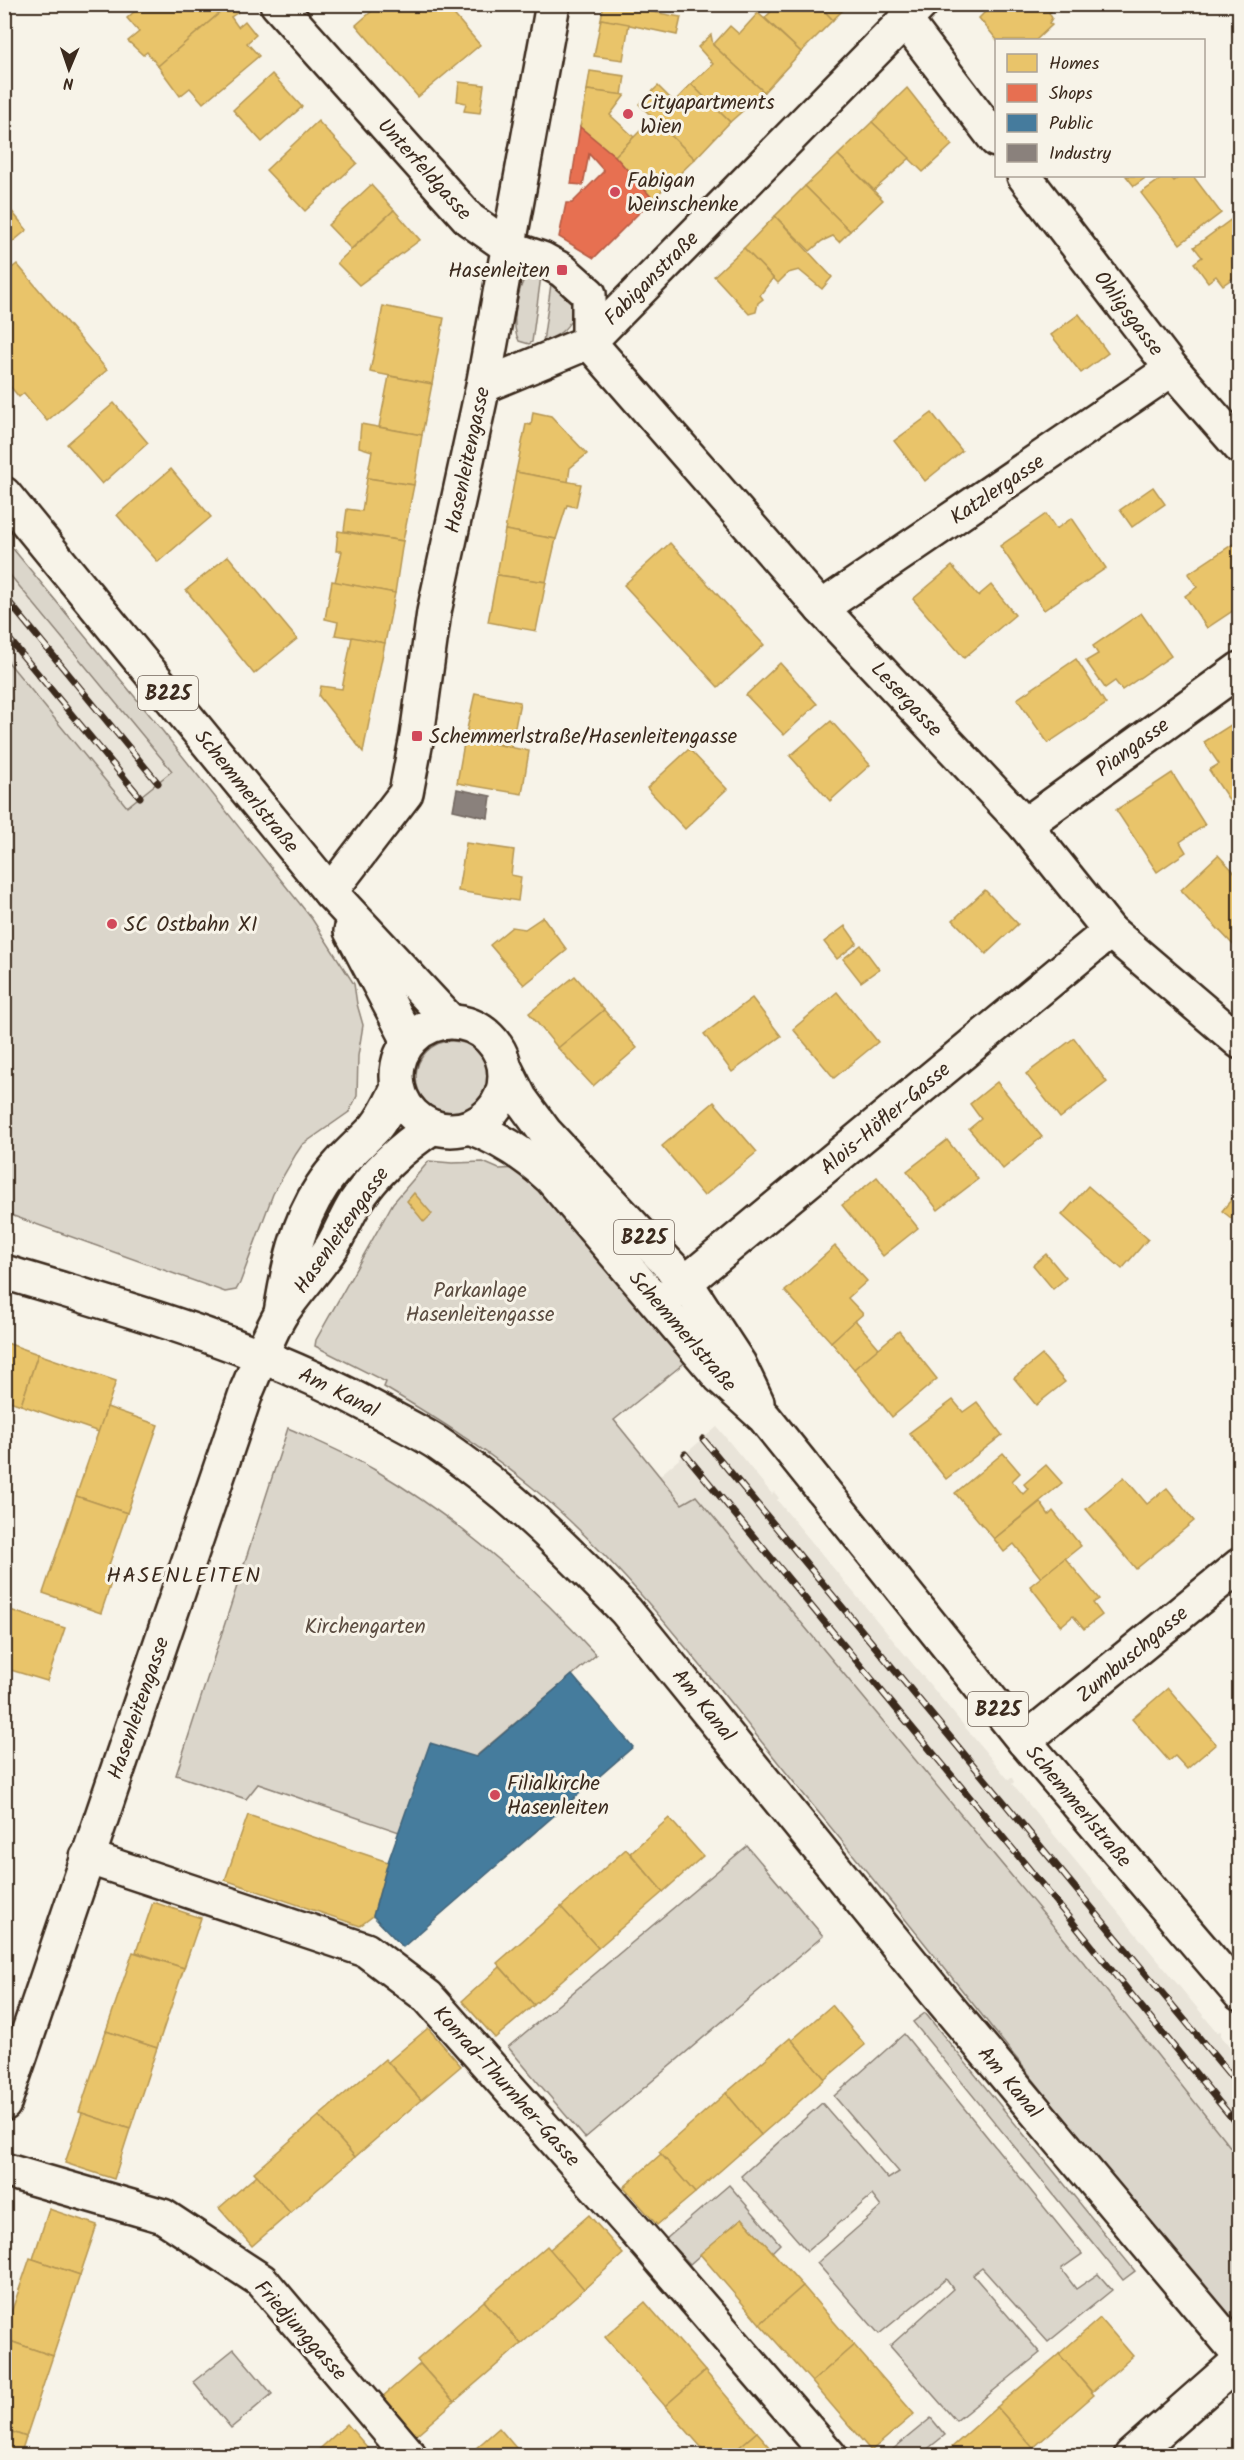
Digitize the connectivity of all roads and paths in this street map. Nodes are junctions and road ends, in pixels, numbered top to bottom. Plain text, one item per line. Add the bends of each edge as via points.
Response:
1 (277, 4) edge
2 (553, 4) edge
3 (913, 12) edge
4 (995, 138) edge
5 (1025, 177) edge
6 (510, 248) junction
7 (589, 342) junction
8 (1173, 369) junction
9 (483, 386) junction
10 (1239, 447) edge
11 (4, 494) edge
12 (821, 608) junction
13 (1239, 669) edge
14 (1025, 825) junction
15 (330, 892) junction
16 (1110, 930) junction
17 (450, 1021) junction
18 (409, 1041) junction
19 (1239, 1042) edge
20 (506, 1070) junction
21 (398, 1088) junction
22 (433, 1127) junction
23 (470, 1127) junction
24 (4, 1272) edge
25 (686, 1283) junction
26 (659, 1304) junction
27 (281, 1314) junction
28 (262, 1355) junction
29 (765, 1417) junction
30 (1239, 1565) edge
31 (1023, 1741) junction
32 (87, 1857) junction
33 (1239, 1994) edge
34 (4, 2104) edge
35 (4, 2170) edge
36 (1239, 2358) edge
37 (410, 2456) edge
38 (830, 2456) edge
39 (1131, 2456) edge

1 - 6 street, Unterfeldgasse via 470,220
2 - 6 street, Hasenleitengasse
3 - 4 street
3 - 7 street, Fabiganstraße
5 - 8 street, Ohligsgasse
6 - 7 street, Unterfeldgasse via 562,270 589,294
6 - 9 street, Hasenleitengasse
7 - 9 street, Fabiganstraße
7 - 12 street, Lesergasse
8 - 10 street, Ohligsgasse
8 - 12 street, Katzlergasse
9 - 15 street, Hasenleitengasse via 434,612 406,793
11 - 15 street, Schemmerlstraße / B225
12 - 14 street, Lesergasse
13 - 14 street, Piangasse
14 - 16 street, Lesergasse
15 - 17 street, Schemmerlstraße / B225
15 - 18 street, Schemmerlstraße / B225
16 - 19 street, Lesergasse
16 - 25 street, Alois-Höfler-Gasse
17 - 18 street via 426,1027
17 - 20 street, B225 via 469,1024 489,1036 501,1052
18 - 21 street via 401,1053
20 - 23 street via 497,1107
20 - 25 street, Schemmerlstraße / B225 via 520,1098 545,1132
21 - 22 street via 405,1106
21 - 27 street, Hasenleitengasse via 376,1126 344,1158 312,1203 288,1268
22 - 23 street, B225 via 450,1131
22 - 27 street, Hasenleitengasse via 398,1152 373,1178 313,1274
23 - 26 street, Schemmerlstraße / B225 via 523,1153 551,1178
24 - 28 street, Am Kanal via 111,1303
25 - 26 street, Alois-Höfler-Gasse
25 - 29 street, Schemmerlstraße / B225 via 739,1364
26 - 29 street, Schemmerlstraße / B225 via 720,1377
27 - 28 street, Hasenleitengasse
28 - 32 street, Hasenleitengasse
28 - 36 street, Am Kanal via 333,1387 435,1442 505,1493 578,1560 626,1611
29 - 31 street, Schemmerlstraße / B225
30 - 31 street, Zumbuschgasse
31 - 33 street, Schemmerlstraße / B225
32 - 34 street, Hasenleitengasse
32 - 38 street, Konrad-Thurnher-Gasse via 366,1950 428,1997
35 - 37 street, Friedjunggasse via 163,2216 262,2281
36 - 39 street

